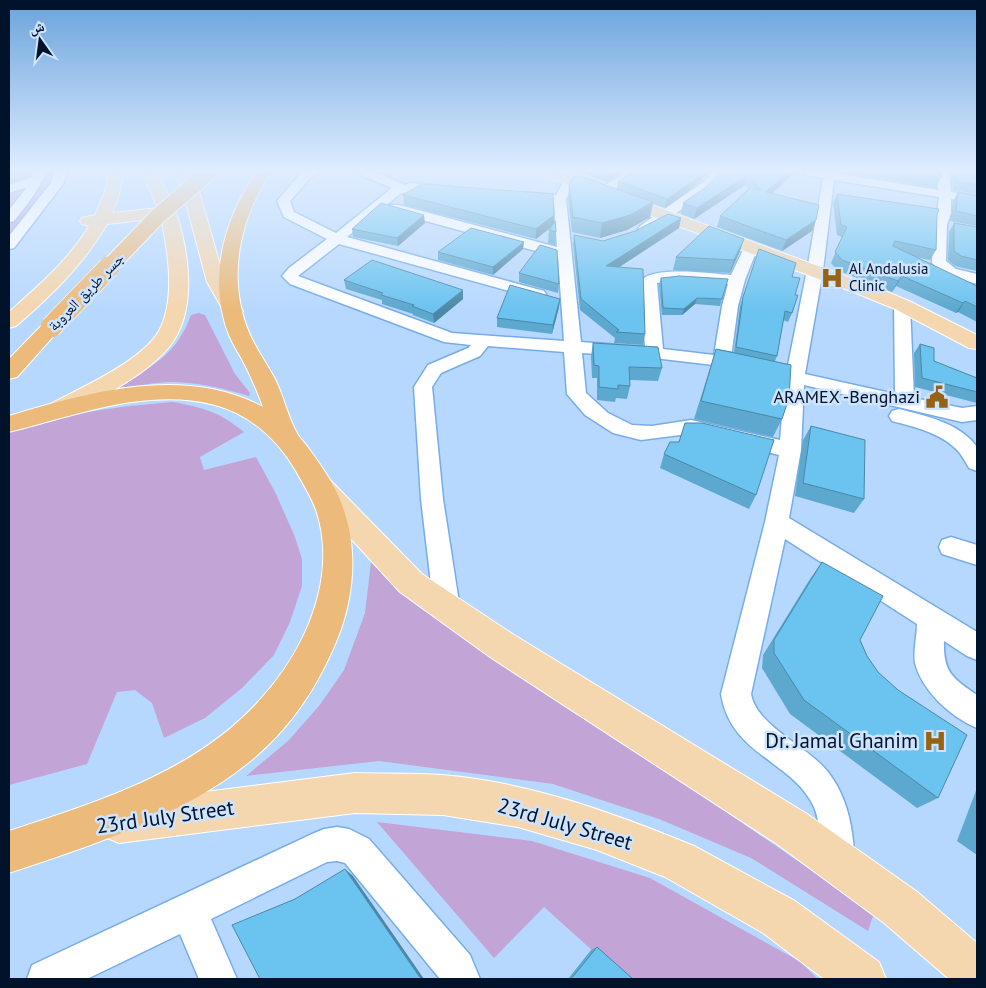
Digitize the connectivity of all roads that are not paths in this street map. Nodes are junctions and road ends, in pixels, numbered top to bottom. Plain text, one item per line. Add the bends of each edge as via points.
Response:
1 (30, 218) edge
2 (81, 218) edge
3 (110, 218) edge
4 (156, 218) edge
5 (168, 218) edge
6 (198, 218) edge
7 (238, 218) edge
8 (298, 218) edge
9 (364, 218) edge
10 (430, 218) edge
11 (562, 218) edge
12 (660, 218) edge
13 (677, 218) edge
14 (822, 218) edge
15 (944, 218) edge
16 (102, 219) junction
17 (635, 234) edge
18 (563, 236) junction
19 (337, 239) junction
20 (581, 240) edge
21 (9, 245) edge
22 (752, 247) junction
23 (565, 254) junction
24 (815, 270) junction
25 (977, 279) edge
26 (737, 280) junction
27 (570, 303) junction
28 (902, 305) junction
29 (233, 312) junction
30 (9, 322) edge
31 (483, 342) junction
32 (977, 343) edge
33 (574, 347) junction
34 (654, 353) junction
35 (722, 361) junction
36 (9, 372) edge
37 (795, 378) junction
38 (862, 399) junction
39 (824, 400) dead end
40 (906, 403) junction
41 (57, 411) junction
42 (977, 413) edge
43 (9, 424) edge
44 (286, 438) junction
45 (790, 450) junction
46 (977, 463) edge
47 (318, 486) junction
48 (777, 522) junction
49 (951, 547) dead end
50 (977, 555) edge
51 (447, 609) junction
52 (931, 618) junction
53 (975, 643) edge
54 (977, 713) edge
55 (83, 828) junction
56 (9, 852) edge
57 (838, 862) junction
58 (188, 910) junction
59 (977, 973) edge
60 (46, 979) edge
61 (218, 979) edge
62 (461, 979) edge
63 (862, 979) edge

1 - 21 street
2 - 16 main road via 77,225
3 - 16 main road
4 - 36 highway, جسر طريق العروبة, bridge
5 - 41 main road via 173,238 177,302 173,323 163,341 143,360
6 - 29 main road via 216,282
7 - 29 highway via 228,274
8 - 19 street
9 - 19 street
10 - 23 street
11 - 18 street
12 - 17 street
13 - 22 main road
14 - 24 street
15 - 25 street via 939,263 951,272
16 - 30 main road via 58,276
18 - 20 street
18 - 23 street
19 - 27 street
19 - 31 street via 290,276 295,281 450,338
22 - 24 main road
22 - 26 street
23 - 27 street
24 - 28 main road
24 - 37 street
26 - 34 street via 668,277 649,281
26 - 35 street
27 - 33 street
28 - 32 main road
28 - 40 street
29 - 44 highway via 237,330 270,391
31 - 33 street
31 - 51 street via 474,352 434,369 423,387 432,499
33 - 34 street
33 - 45 street via 578,394 586,407 606,421 630,432 652,433 678,426 696,427
34 - 35 street
35 - 37 street
37 - 38 street
37 - 45 street
38 - 39 street
38 - 40 street
38 - 46 street via 947,433 966,447
40 - 42 street via 962,415
41 - 43 highway
41 - 44 highway via 144,394 200,395 234,403 267,419
44 - 47 highway
45 - 48 street
47 - 51 main road via 411,583
47 - 55 highway via 332,514 338,546 329,616 321,642 307,668 291,691 249,737 195,778
48 - 52 street
48 - 57 street via 736,694 740,711 752,728 801,765 826,795 832,814
49 - 50 street
51 - 57 main road via 784,824
52 - 53 street
52 - 54 street via 929,662 944,689
55 - 56 highway
55 - 63 main road, 23rd July Street via 355,793 443,795 518,807 597,829 679,861 779,917
57 - 59 main road via 900,907
58 - 60 street
58 - 61 street
58 - 62 street via 324,846 347,844 376,873

